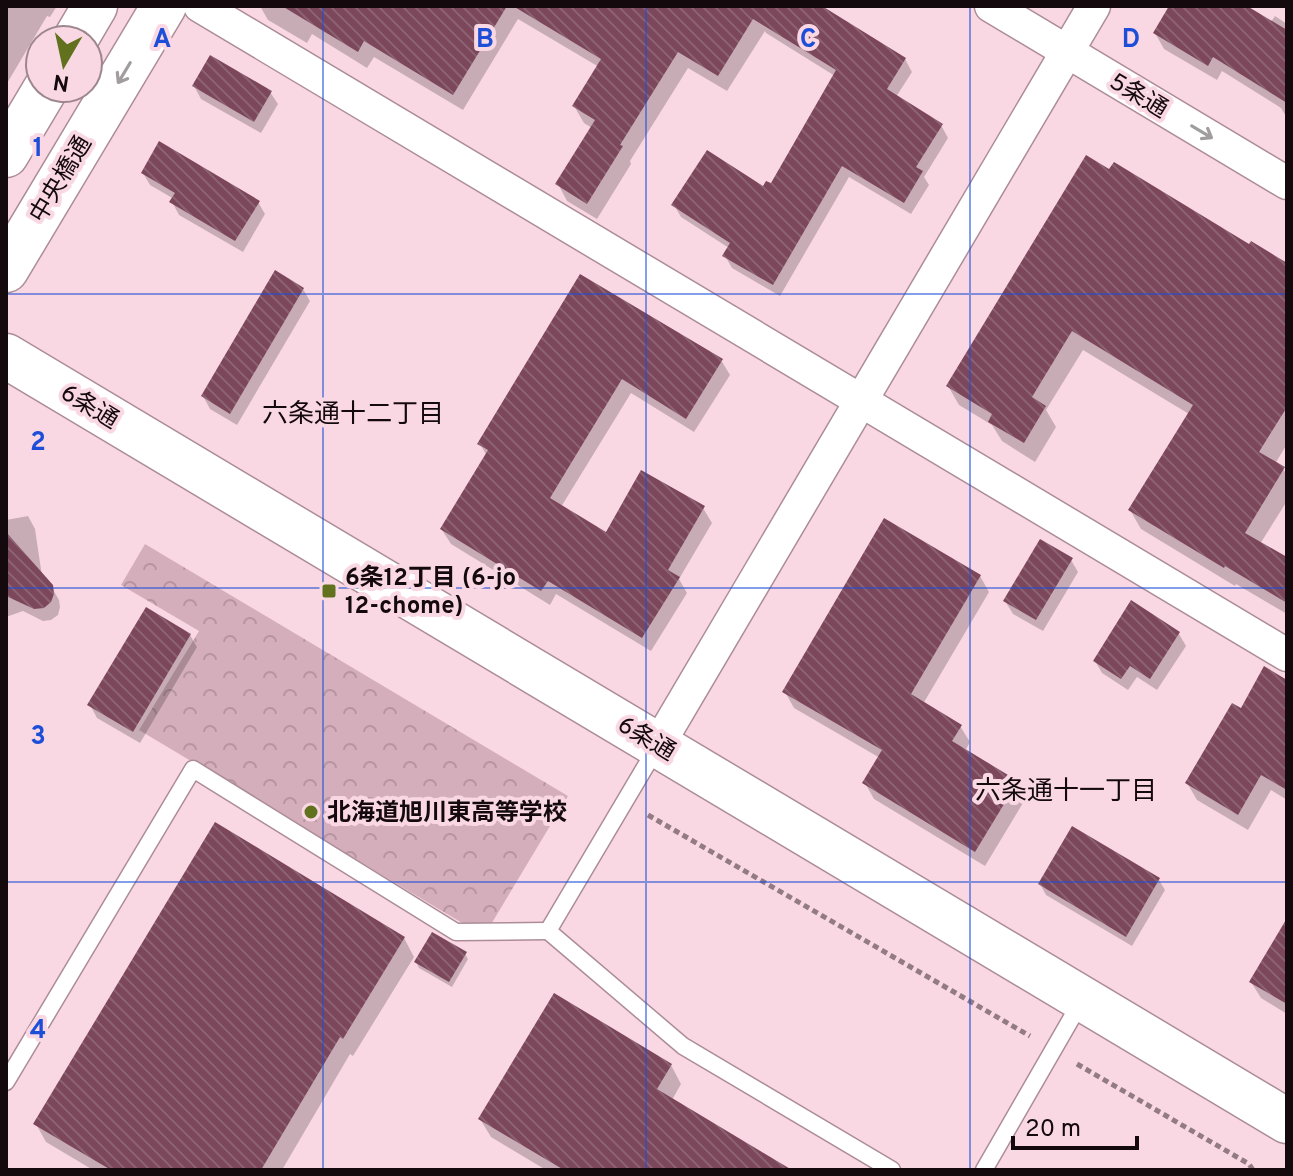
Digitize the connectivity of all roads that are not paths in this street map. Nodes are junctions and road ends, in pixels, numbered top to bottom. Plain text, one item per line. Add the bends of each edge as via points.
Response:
1 (95, 6) edge
2 (164, 6) edge
3 (200, 6) edge
4 (991, 6) edge
5 (1094, 6) edge
6 (84, 24) edge
7 (1066, 51) junction
8 (36, 104) edge
9 (6, 155) edge
10 (1287, 183) edge
11 (6, 270) edge
12 (6, 356) edge
13 (861, 401) junction
14 (1287, 655) edge
15 (658, 745) junction
16 (548, 931) junction
17 (1083, 999) junction
18 (6, 1082) edge
19 (1287, 1121) edge
20 (892, 1170) edge
21 (984, 1170) edge

1 - 6 street
2 -> 11 street, 中央橋通
3 - 13 street
4 - 7 street, 5条通
5 - 7 street
7 -> 10 street, 5条通
7 - 13 street
8 - 9 street
12 - 15 street, 6条通
13 - 14 street
13 - 15 street
15 - 16 lane
15 - 17 street, 6条通
16 - 18 lane via 456,932 193,769
16 - 20 lane via 683,1046
17 - 19 street, 6条通
17 - 21 lane

